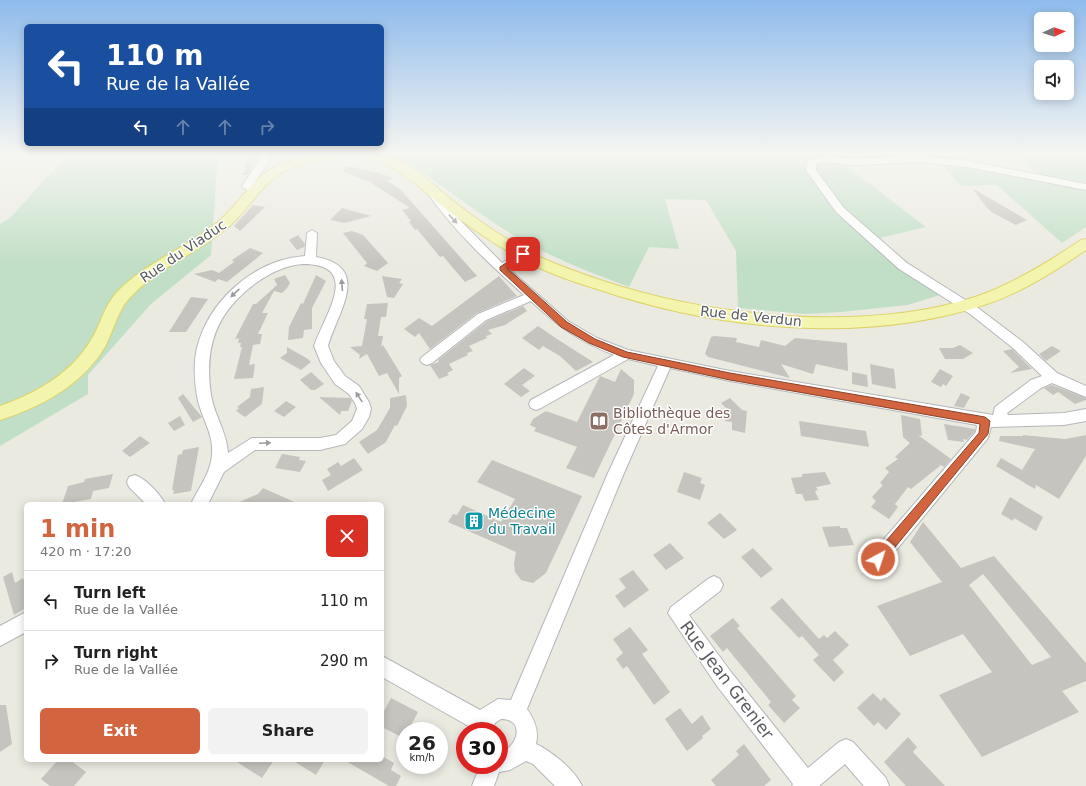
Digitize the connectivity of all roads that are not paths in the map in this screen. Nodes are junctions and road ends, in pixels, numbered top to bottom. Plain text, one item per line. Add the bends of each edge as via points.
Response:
1 (252, 191) edge
2 (431, 191) edge
3 (433, 191) edge
4 (826, 191) edge
5 (312, 233) dead end
6 (1086, 243) edge
7 (523, 254) junction
8 (310, 260) junction
9 (502, 268) junction
10 (532, 296) junction
11 (966, 305) junction
12 (626, 354) junction
13 (427, 360) dead end
14 (665, 364) junction
15 (1052, 378) junction
16 (1086, 392) edge
17 (536, 404) dead end
18 (0, 413) edge
19 (1086, 415) edge
20 (993, 421) junction
21 (219, 467) junction
22 (135, 482) dead end
23 (155, 502) edge
24 (200, 502) edge
25 (878, 559) dead end
26 (714, 585) dead end
27 (24, 622) edge
28 (0, 637) edge
29 (384, 667) edge
30 (516, 711) junction
31 (474, 722) edge
32 (486, 722) edge
33 (524, 749) junction
34 (508, 760) edge
35 (488, 774) edge
36 (805, 785) edge
37 (483, 786) edge
38 (570, 786) edge
39 (878, 786) edge

1 - 18 main road, Rue du Viaduc via 240,208 222,226 148,273 129,289 110,313 97,346 76,372 39,396
2 -> 9 street via 449,215
3 - 7 main road, Rue de Verdun via 480,227
4 - 11 street via 840,210 903,266
5 - 8 street
6 - 11 main road, Rue de Verdun via 1050,268 1014,287
7 - 9 street
7 - 11 main road, Rue de Verdun via 617,291 679,307 759,319 848,321 912,315
8 -> 21 street via 284,263 239,289 213,318 206,333 201,373 204,397 219,439
21 -> 8 street via 252,444 320,444 340,440 362,417 364,409 360,398 340,380 328,364 321,346 340,302 342,280 334,266
9 - 10 street
10 - 12 street via 564,324 592,341
10 - 13 street via 482,317
11 - 15 street via 1018,344
12 - 14 street
12 - 17 street
14 - 20 street
14 - 30 street via 616,473
15 - 16 street
15 - 20 street via 1036,384 1000,411
19 - 20 street via 1064,419
20 - 25 street
21 - 24 street
22 - 23 street
26 - 36 street, Rue Jean Grenier via 677,612 724,680
27 - 28 street
29 - 31 street
30 - 32 street via 508,708 499,709
30 - 33 street via 528,732
33 - 34 street via 512,760
33 - 38 street via 540,757
35 - 37 street
36 - 39 street via 846,749

